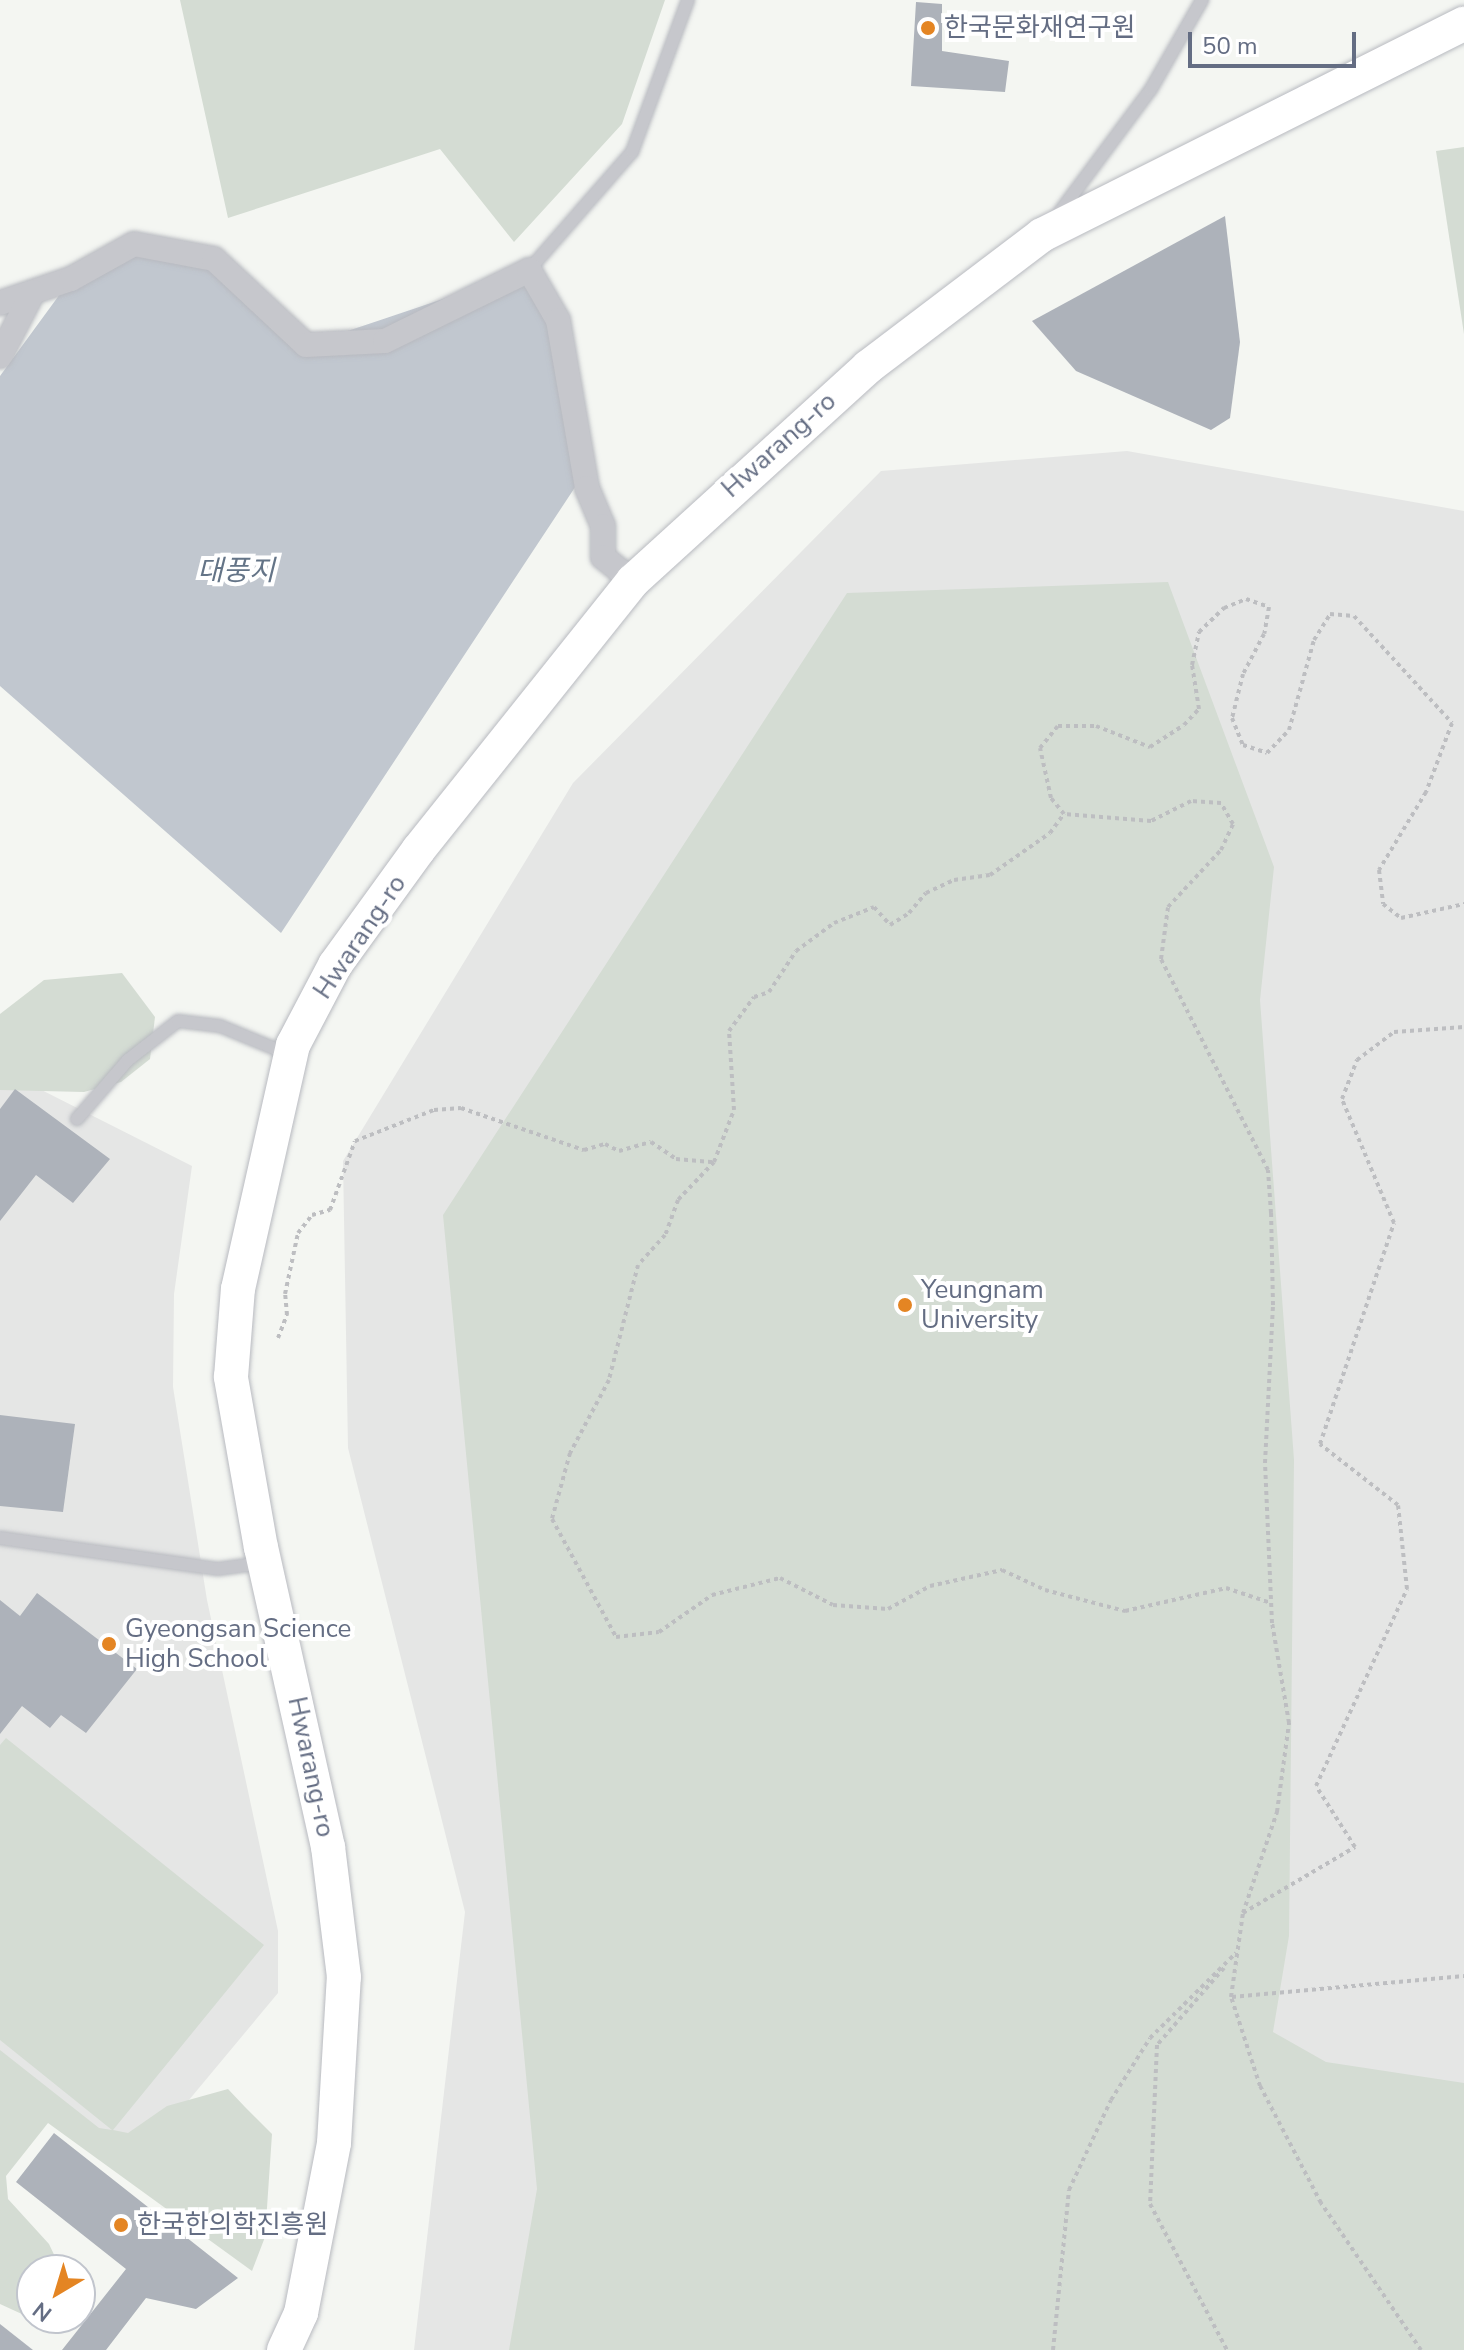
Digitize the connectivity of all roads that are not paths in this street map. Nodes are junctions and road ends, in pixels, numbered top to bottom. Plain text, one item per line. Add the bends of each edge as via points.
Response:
1 (688, 0) edge
2 (1202, 0) edge
3 (1464, 24) edge
4 (1042, 235) junction
5 (529, 270) junction
6 (33, 292) junction
7 (0, 303) edge
8 (0, 356) edge
9 (633, 581) junction
10 (291, 1055) junction
11 (77, 1119) dead end
12 (0, 1538) edge
13 (265, 1563) junction
14 (284, 2350) edge

1 - 5 lane via 632,152
2 - 4 lane via 1151,89
3 - 4 street, Hwarang-ro
4 - 9 street, Hwarang-ro via 868,367
5 - 6 street via 385,341 306,345 214,259 134,244 71,279
5 - 9 street via 558,320 587,488 603,526 603,557
6 - 7 street
6 - 8 street
9 - 10 street, Hwarang-ro via 419,849 335,965
10 - 11 lane via 220,1026 178,1021 128,1060
10 - 13 street, Hwarang-ro via 238,1289 231,1377
12 - 13 lane via 218,1569
13 - 14 street, Hwarang-ro via 328,1847 344,1977 334,2143 301,2313

